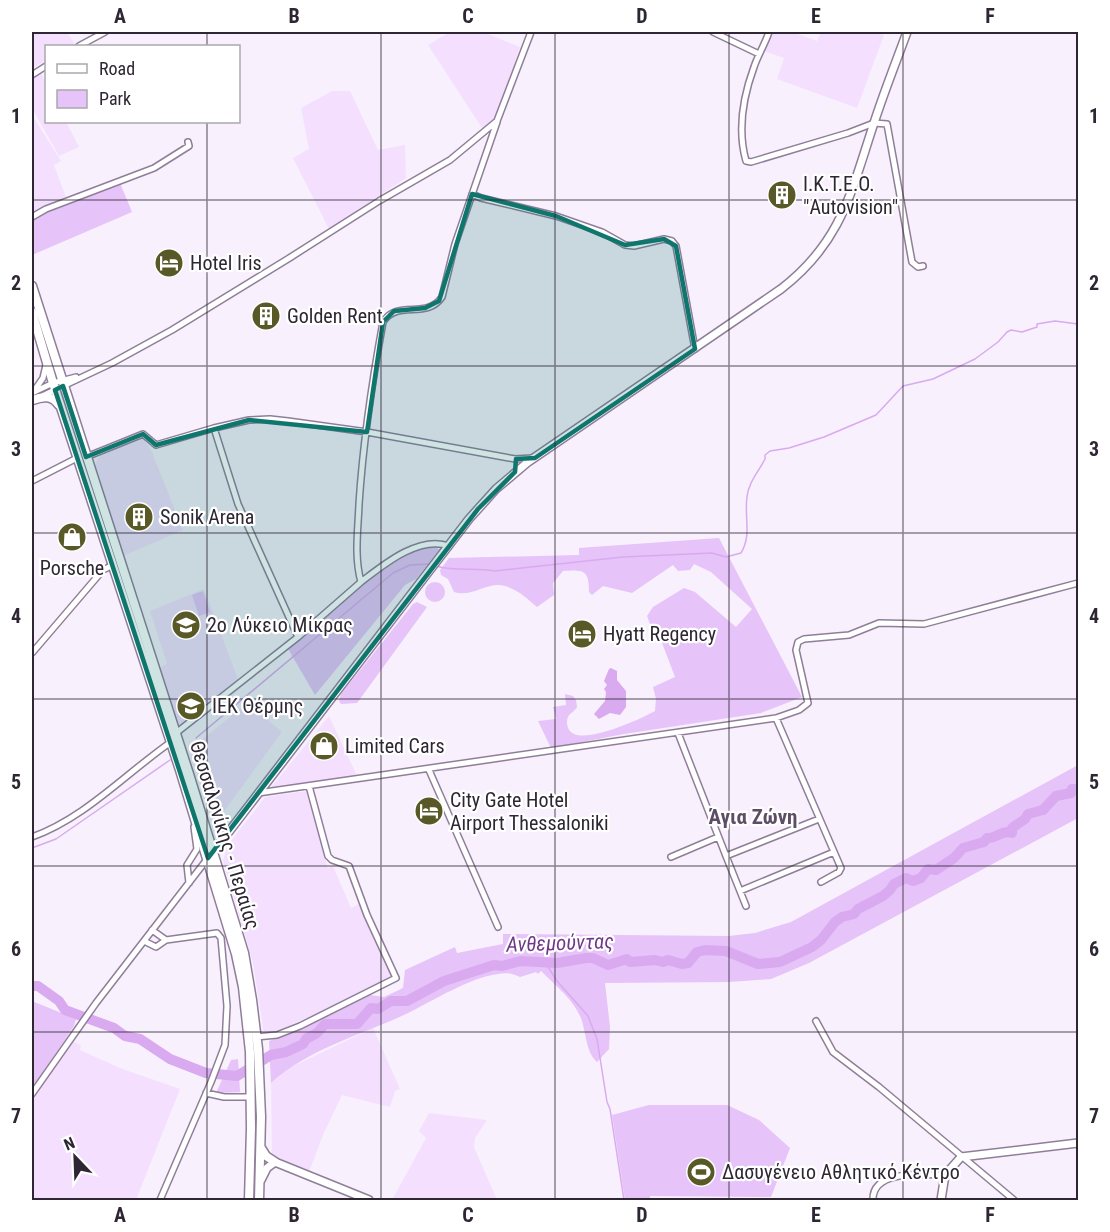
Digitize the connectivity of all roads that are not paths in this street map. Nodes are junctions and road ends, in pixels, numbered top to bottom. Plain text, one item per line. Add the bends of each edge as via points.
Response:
1 (105, 32) edge
2 (531, 32) edge
3 (712, 32) edge
4 (769, 32) edge
5 (907, 32) edge
6 (81, 45) edge
7 (759, 54) junction
8 (45, 67) edge
9 (32, 75) edge
10 (497, 121) junction
11 (874, 123) junction
12 (188, 142) dead end
13 (472, 194) junction
14 (32, 217) edge
15 (923, 266) dead end
16 (32, 286) edge
17 (32, 312) edge
18 (695, 349) junction
19 (46, 360) junction
20 (58, 385) junction
21 (32, 397) edge
22 (61, 407) junction
23 (214, 428) junction
24 (367, 432) junction
25 (510, 457) junction
26 (82, 458) junction
27 (535, 458) junction
28 (515, 472) junction
29 (32, 481) edge
30 (449, 546) junction
31 (113, 564) junction
32 (361, 582) junction
33 (1078, 584) edge
34 (298, 636) junction
35 (32, 654) edge
36 (776, 718) junction
37 (678, 733) junction
38 (174, 741) junction
39 (429, 770) junction
40 (309, 786) junction
41 (186, 790) junction
42 (258, 793) junction
43 (819, 819) junction
44 (32, 837) edge
45 (718, 837) junction
46 (834, 852) junction
47 (211, 855) junction
48 (726, 856) junction
49 (671, 857) dead end
50 (821, 882) dead end
51 (189, 883) junction
52 (740, 891) junction
53 (746, 906) dead end
54 (498, 927) dead end
55 (152, 930) junction
56 (166, 940) junction
57 (144, 941) junction
58 (816, 1021) dead end
59 (256, 1037) junction
60 (254, 1050) junction
61 (255, 1084) junction
62 (206, 1093) junction
63 (32, 1094) edge
64 (251, 1097) junction
65 (1078, 1143) edge
66 (261, 1148) junction
67 (961, 1157) junction
68 (275, 1162) junction
69 (945, 1175) junction
70 (260, 1182) junction
71 (160, 1200) edge
72 (249, 1200) edge
73 (259, 1200) edge
74 (369, 1200) edge
75 (873, 1200) edge
76 (941, 1200) edge
77 (1014, 1200) edge

1 - 6 street
2 - 10 street
3 - 7 street
4 - 7 street
5 - 11 street
7 - 11 street via 746,90 741,120 746,160 751,162
8 - 9 street
10 - 13 street
10 - 20 street via 450,160 172,330 118,360
11 - 15 street via 887,124 912,262
11 - 18 street via 851,197 815,259 802,274
12 - 14 street via 189,146 154,168
13 - 18 street via 556,216 634,246 664,239 672,241
13 - 24 street via 439,301 425,308 394,311 383,322
16 - 20 main road, Θεσσαλονίκης - Περαίας
17 - 19 main road, Θεσσαλονίκης - Περαίας
18 - 27 street
19 - 20 main road, Θεσσαλονίκης - Περαίας
19 - 21 street via 43,378
20 - 21 street
20 - 22 main road, Θεσσαλονίκης - Περαίας
20 - 26 main road, Θεσσαλονίκης - Περαίας
21 - 22 main road via 48,397
22 - 26 main road, Θεσσαλονίκης - Περαίας
23 - 24 street via 270,419
23 - 26 street via 156,446 143,434
23 - 34 street via 238,504
24 - 25 street
24 - 32 street via 356,548
25 - 27 street
25 - 28 street
26 - 29 street
26 - 31 main road, Θεσσαλονίκης - Περαίας
26 - 38 main road, Θεσσαλονίκης - Περαίας
27 - 28 street
28 - 30 street via 477,509
30 - 32 street via 415,548
30 - 42 street
31 - 35 street via 103,570
31 - 38 main road, Θεσσαλονίκης - Περαίας
32 - 34 street
33 - 36 street via 924,624 888,622 849,635 804,639 798,642 796,650 808,703
34 - 38 street
36 - 37 street
36 - 43 street
37 - 39 street
37 - 45 street
38 - 41 main road, Θεσσαλονίκης - Περαίας
38 - 44 street via 96,802
38 - 47 main road, Θεσσαλονίκης - Περαίας via 185,760
39 - 40 street
39 - 54 street
40 - 42 street
40 - 59 street via 328,856 349,866 396,978 300,1026 277,1035
41 - 47 main road, Θεσσαλονίκης - Περαίας
41 - 51 street via 197,844 187,866
42 - 47 street
43 - 46 street
43 - 48 street
45 - 48 street
45 - 49 street
46 - 50 street via 840,871
46 - 52 street
47 - 51 street
47 - 59 main road, Θεσσαλονίκης - Περαίας via 244,953
47 - 60 main road, Θεσσαλονίκης - Περαίας via 240,972
48 - 52 street
51 - 55 street
52 - 53 street
55 - 56 street
55 - 57 street
56 - 57 street via 156,947
56 - 62 street via 208,933 217,933 221,938 227,1021 221,1056
57 - 63 street
58 - 67 street via 833,1052
59 - 60 main road, Θεσσαλονίκης - Περαίας
60 - 61 main road, Θεσσαλονίκης - Περαίας
61 - 64 main road, Θεσσαλονίκης - Περαίας
61 - 66 main road, Θεσσαλονίκης - Περαίας
62 - 64 street
62 - 71 street
64 - 72 main road, Θεσσαλονίκης - Περαίας
65 - 67 street
66 - 68 main road
66 - 70 main road, Θεσσαλονίκης - Περαίας
67 - 69 street
67 - 77 street
68 - 70 street
68 - 74 street
69 - 75 street via 896,1176 880,1183
69 - 76 street
70 - 73 main road, Θεσσαλονίκης - Περαίας

